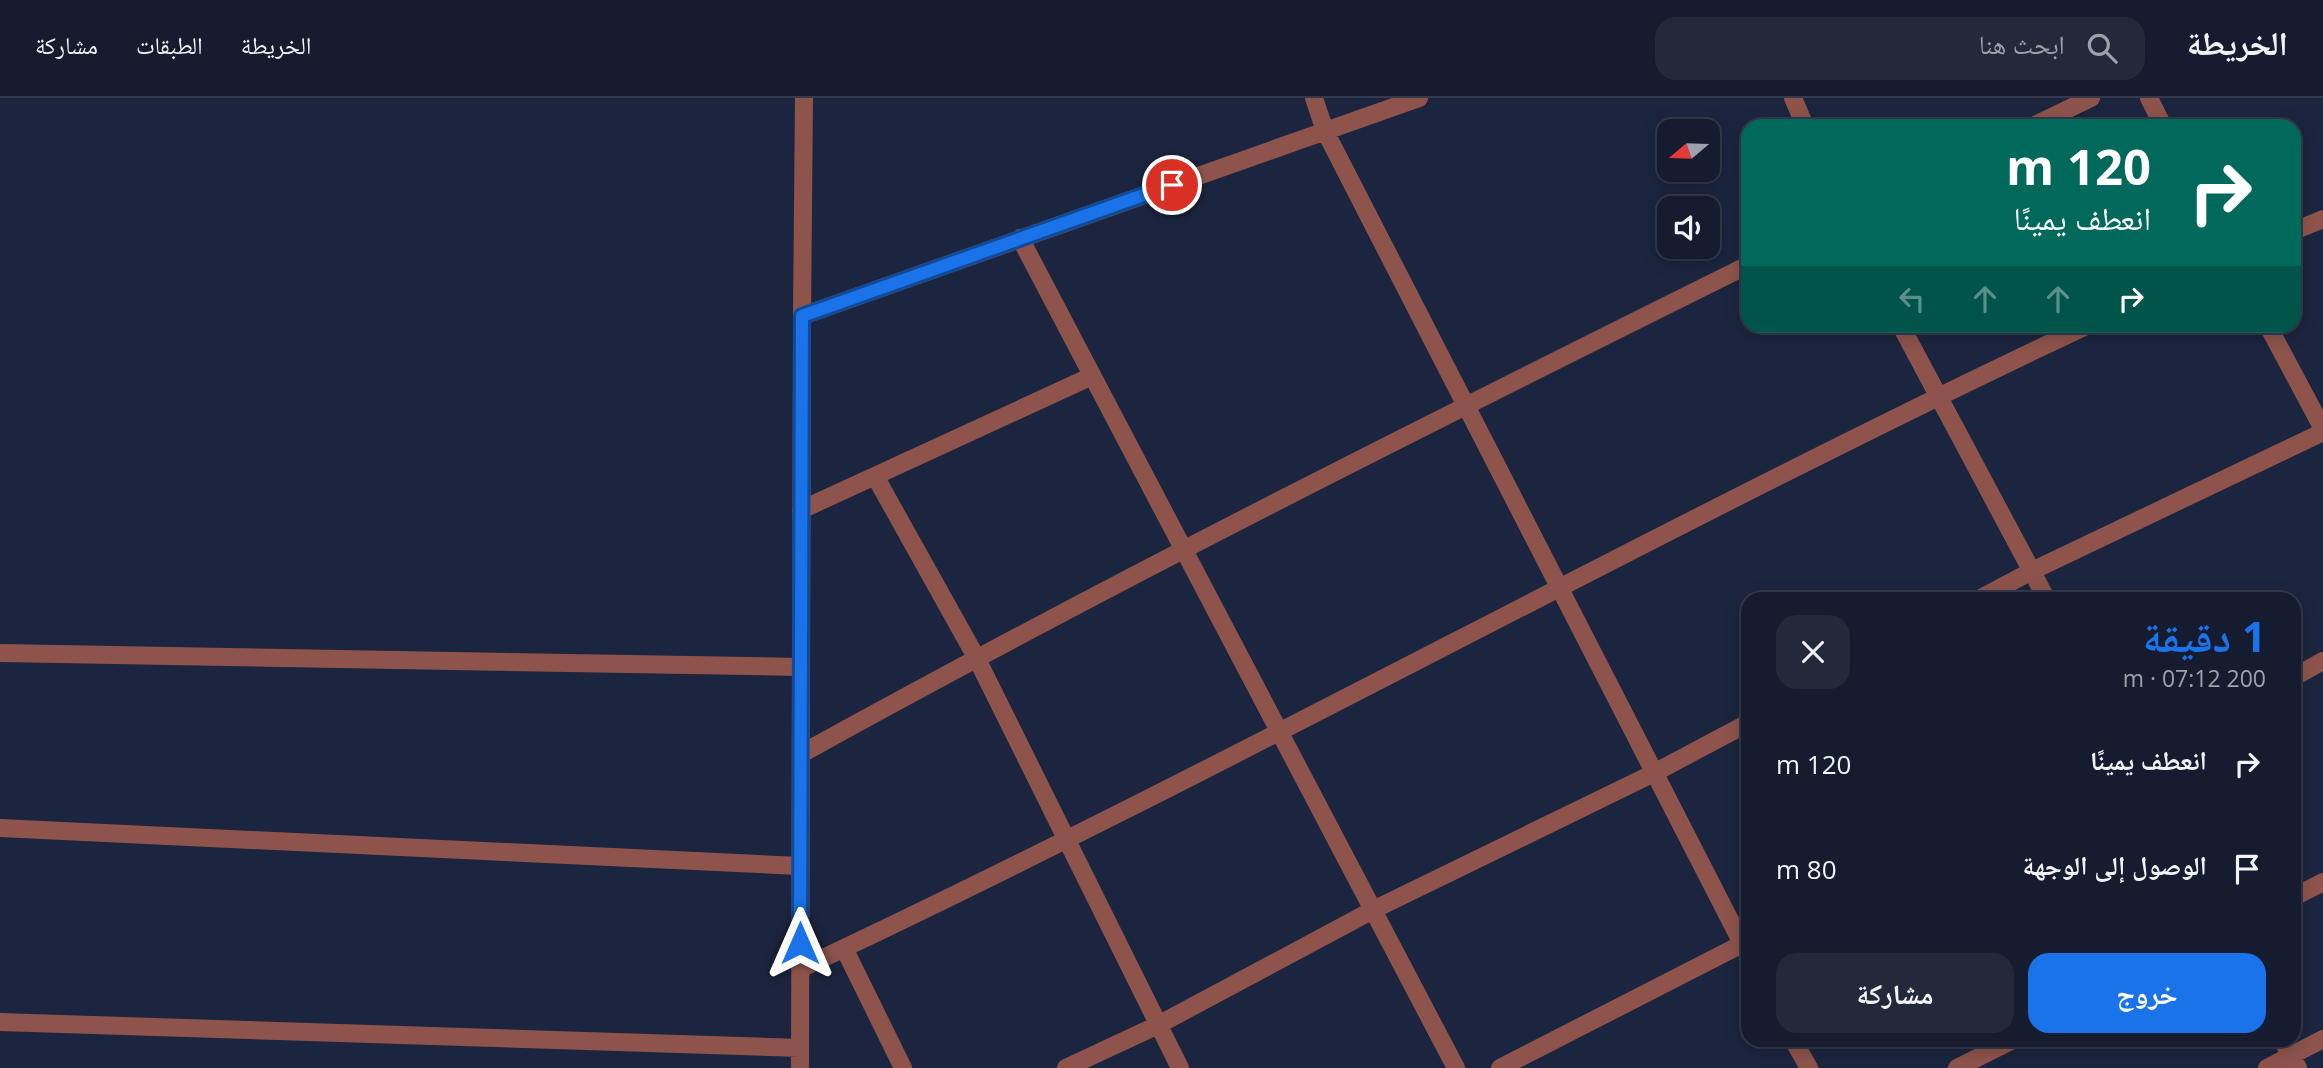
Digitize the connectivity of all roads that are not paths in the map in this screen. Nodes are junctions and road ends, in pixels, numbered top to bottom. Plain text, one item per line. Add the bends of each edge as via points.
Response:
1 (804, 98) edge
2 (1314, 98) edge
3 (1419, 98) edge
4 (1793, 98) edge
5 (2091, 98) edge
6 (2149, 98) edge
7 (1802, 119) edge
8 (2048, 119) edge
9 (2160, 119) edge
10 (1325, 131) junction
11 (2323, 219) edge
12 (2301, 228) edge
13 (1020, 238) junction
14 (1741, 268) edge
15 (802, 316) junction
16 (1905, 333) edge
17 (2071, 333) edge
18 (2272, 333) edge
19 (1092, 376) junction
20 (1938, 395) junction
21 (1466, 405) junction
22 (2323, 431) edge
23 (875, 476) junction
24 (801, 510) junction
25 (1184, 551) junction
26 (2032, 571) junction
27 (1559, 586) junction
28 (1992, 592) edge
29 (2043, 592) edge
30 (0, 653) edge
31 (976, 657) junction
32 (2323, 661) edge
33 (801, 667) junction
34 (2301, 673) edge
35 (1741, 727) edge
36 (1278, 731) junction
37 (801, 754) junction
38 (1654, 773) junction
39 (0, 828) edge
40 (1066, 839) junction
41 (800, 866) junction
42 (2323, 882) edge
43 (2301, 893) edge
44 (1373, 910) junction
45 (1741, 938) edge
46 (844, 948) junction
47 (1741, 949) edge
48 (800, 969) junction
49 (0, 1022) edge
50 (1158, 1025) junction
51 (2323, 1039) edge
52 (1797, 1047) edge
53 (1999, 1047) edge
54 (800, 1048) junction
55 (2290, 1054) edge
56 (800, 1068) edge
57 (903, 1068) edge
58 (1066, 1068) edge
59 (1180, 1068) edge
60 (1456, 1068) edge
61 (1500, 1068) edge
62 (1809, 1068) edge
63 (1956, 1068) edge
64 (2267, 1068) edge

1 - 15 street
2 - 10 street
3 - 10 street
4 - 7 street
5 - 8 street
6 - 9 street
10 - 13 street
10 - 21 street
11 - 12 street
13 - 15 street
13 - 19 street
14 - 21 street
15 - 24 street
16 - 20 street
17 - 20 street
18 - 22 street
19 - 23 street
19 - 25 street
20 - 26 street
20 - 27 street
21 - 25 street
21 - 27 street
22 - 26 street
23 - 24 street
23 - 31 street
24 - 33 street
25 - 31 street
25 - 36 street
26 - 28 street
26 - 29 street
27 - 36 street
27 - 38 street
30 - 33 street
31 - 37 street
31 - 40 street
32 - 34 street
33 - 37 street
35 - 38 street
36 - 40 street
36 - 44 street
37 - 41 street
38 - 44 street
38 - 45 street
39 - 41 street
40 - 46 street
40 - 50 street
41 - 48 street
42 - 43 street
44 - 50 street
44 - 60 street
46 - 48 street
46 - 57 street
47 - 61 street
48 - 54 street
49 - 54 street
50 - 58 street
50 - 59 street
51 - 55 street
52 - 62 street
53 - 63 street
54 - 56 street
55 - 64 street

